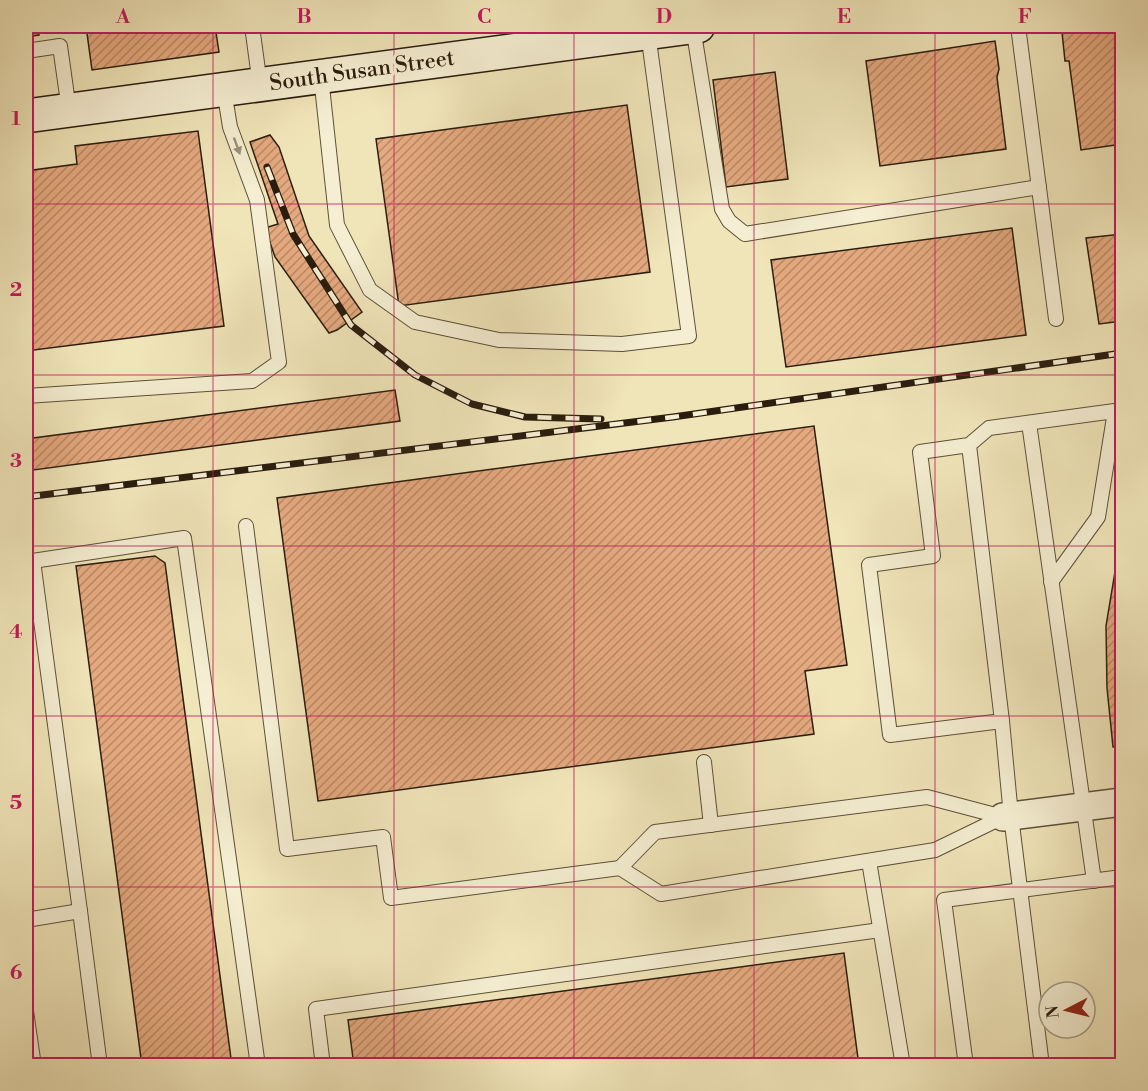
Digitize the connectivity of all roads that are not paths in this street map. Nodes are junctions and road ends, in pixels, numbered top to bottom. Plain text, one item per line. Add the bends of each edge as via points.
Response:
1 (252, 26) edge
2 (693, 26) edge
3 (698, 26) edge
4 (1018, 26) edge
5 (648, 33) junction
6 (531, 37) edge
7 (26, 51) edge
8 (321, 77) junction
9 (260, 85) junction
10 (224, 90) junction
11 (69, 110) junction
12 (26, 116) edge
13 (1039, 187) junction
14 (1056, 319) dead end
15 (26, 396) edge
16 (1119, 411) edge
17 (1029, 423) junction
18 (969, 445) junction
19 (246, 526) dead end
20 (29, 561) edge
21 (1051, 582) junction
22 (1002, 721) junction
23 (704, 762) dead end
24 (1122, 802) edge
25 (1084, 807) junction
26 (1007, 816) junction
27 (711, 825) junction
28 (869, 861) junction
29 (620, 868) junction
30 (1122, 877) edge
31 (1094, 881) junction
32 (1021, 890) junction
33 (80, 912) junction
34 (26, 920) edge
35 (880, 930) junction
36 (26, 1011) edge
37 (33, 1065) edge
38 (100, 1065) edge
39 (258, 1065) edge
40 (323, 1065) edge
41 (903, 1065) edge
42 (966, 1065) edge
43 (1042, 1065) edge

1 - 9 lane
2 - 3 street, South Susan Street
2 - 5 street, South Susan Street
2 - 13 lane via 722,209 745,234
4 - 13 lane
5 - 6 street, South Susan Street
5 - 8 lane via 689,336 622,344 499,340 415,322 379,297 370,290 338,225
6 - 8 street, South Susan Street
7 - 11 lane via 60,46
8 - 9 street, South Susan Street
9 - 10 street, South Susan Street
10 - 11 street, South Susan Street
10 -> 15 lane via 230,127 257,200 279,362 252,381
11 - 12 street, South Susan Street
13 - 14 lane
16 - 17 lane
16 - 21 lane via 1098,517
17 - 18 lane via 989,428
17 - 21 lane
18 - 22 lane
18 - 22 lane via 920,452 933,556 869,565 890,735
19 - 29 lane via 287,849 383,837 391,898
20 - 33 lane
20 - 39 lane via 184,538
21 - 25 lane
22 - 26 lane
23 - 27 lane
24 - 25 street
25 - 26 street
25 - 31 lane
26 - 27 lane via 927,798
26 - 28 lane via 935,850
26 - 32 lane
27 - 29 lane via 655,832
28 - 29 lane via 661,894
28 - 35 lane
30 - 31 lane
31 - 32 lane
32 - 42 lane via 944,900
32 - 43 lane
33 - 34 lane
33 - 38 lane
35 - 40 lane via 316,1009
35 - 41 lane
36 - 37 lane

